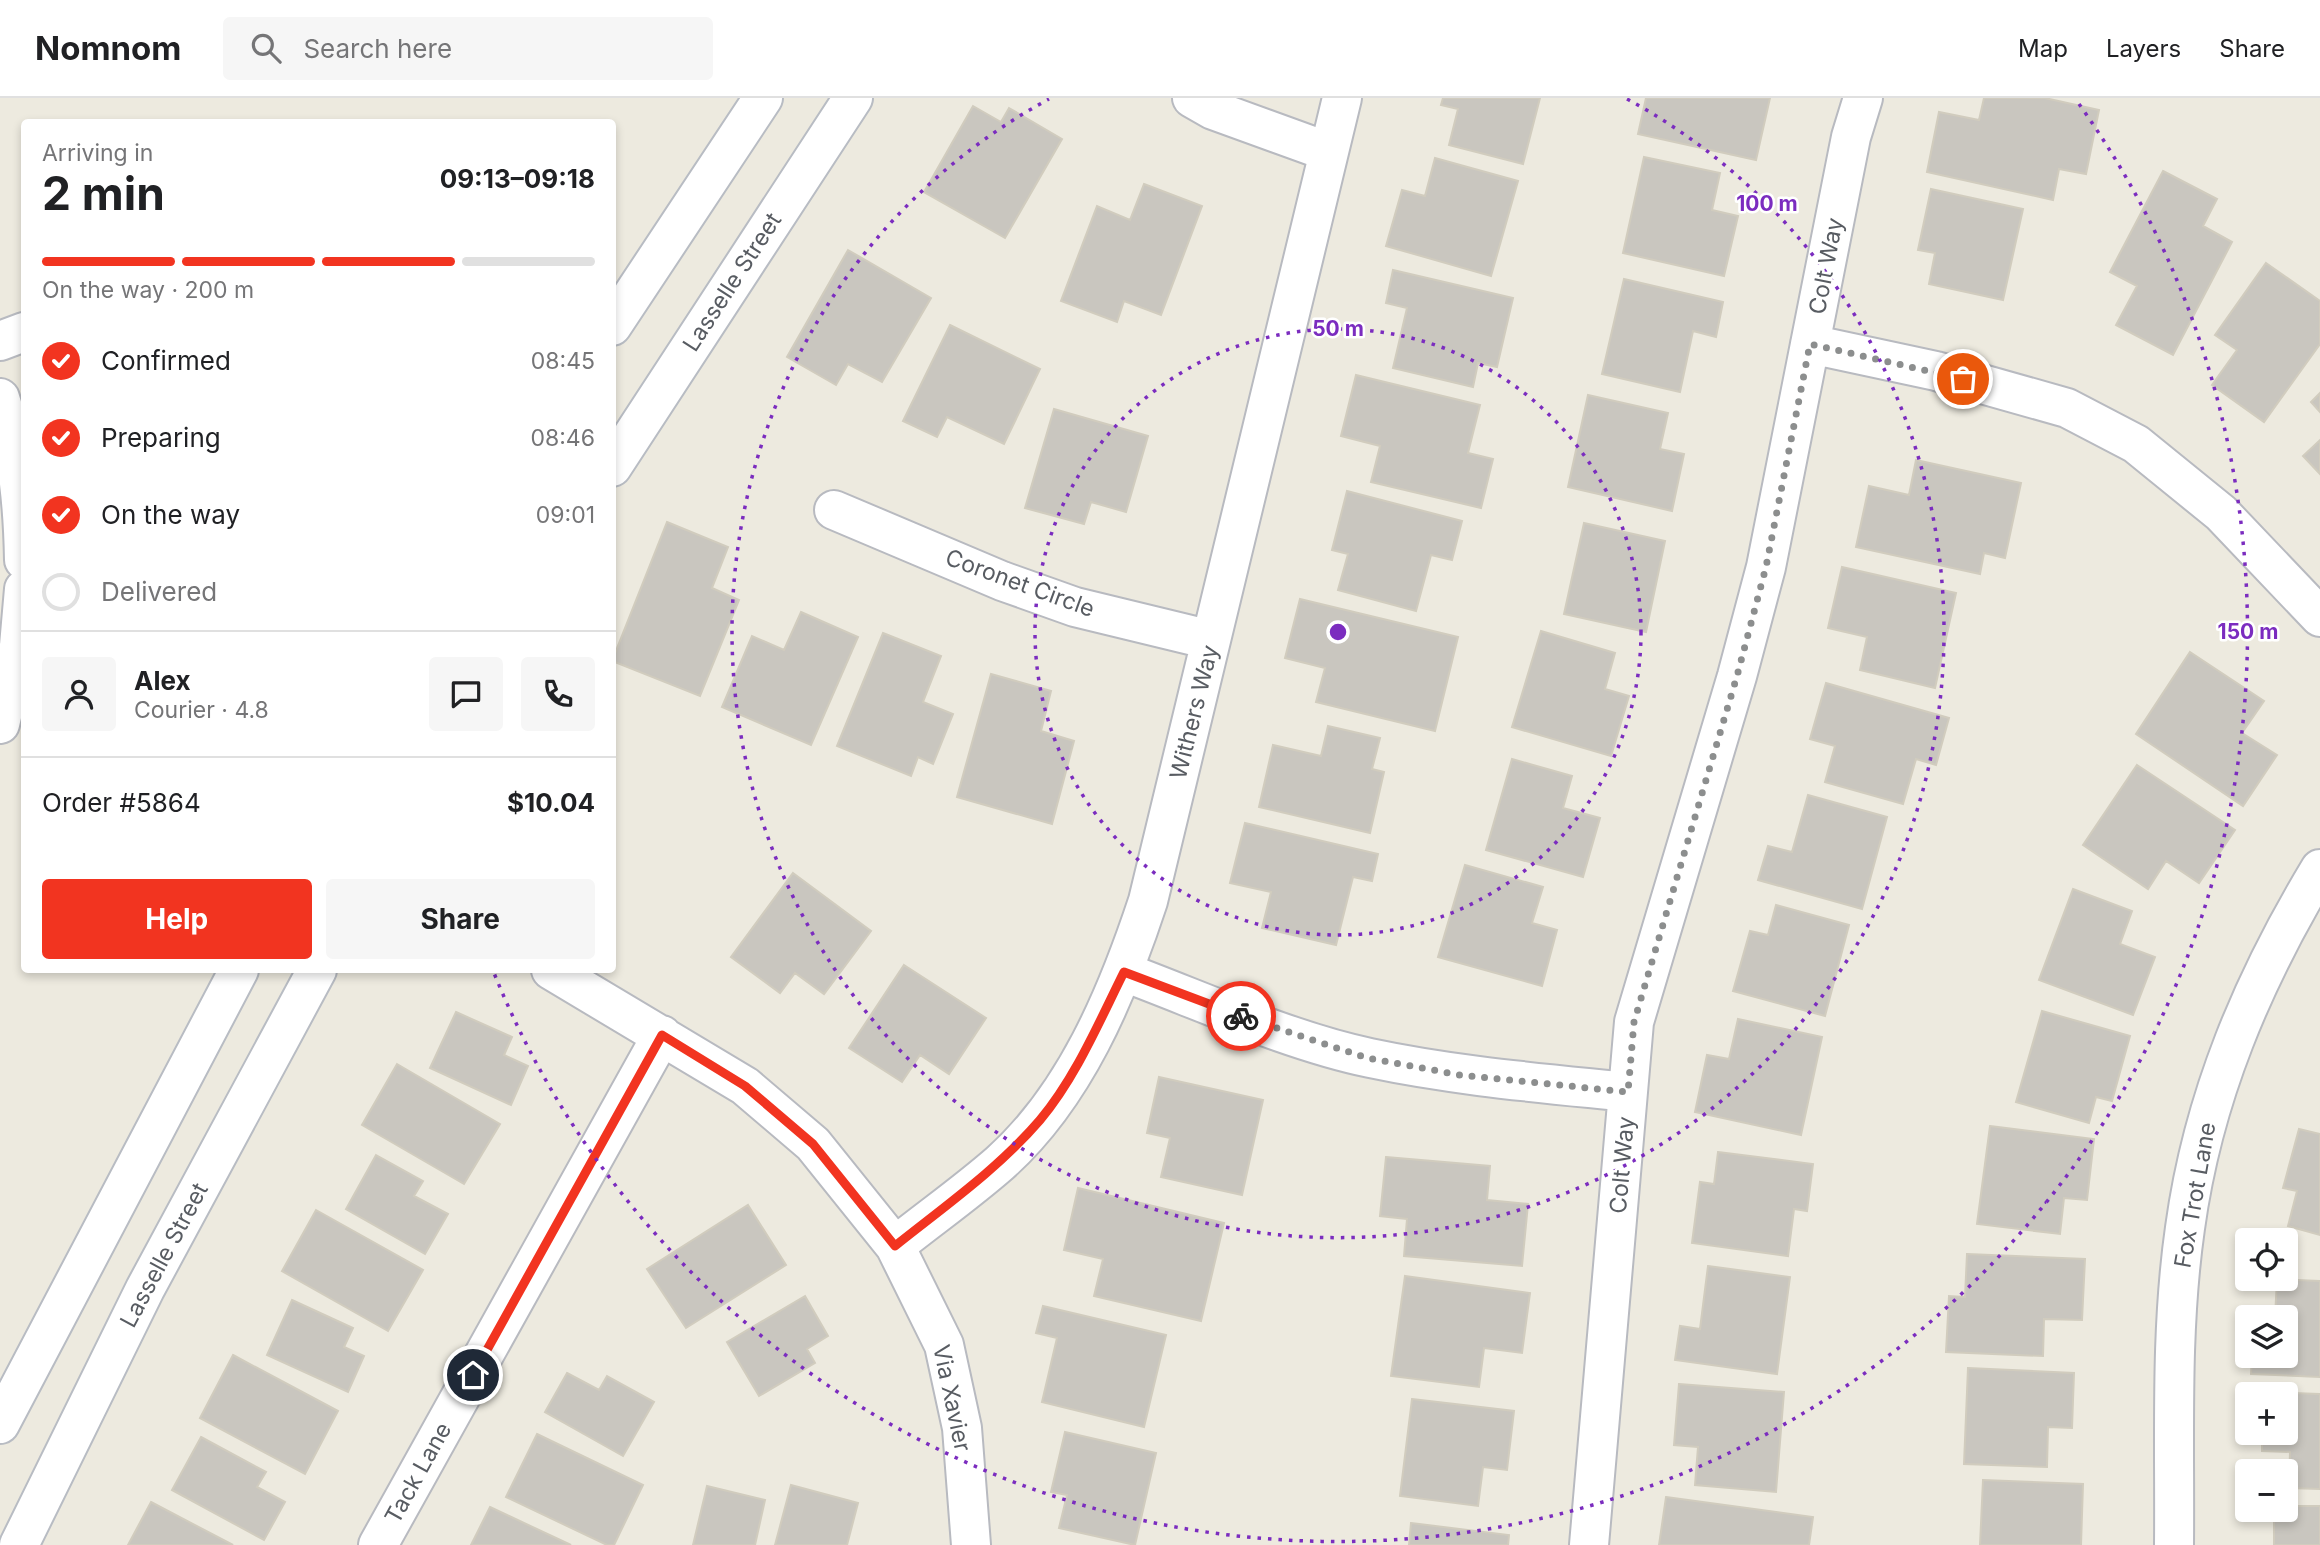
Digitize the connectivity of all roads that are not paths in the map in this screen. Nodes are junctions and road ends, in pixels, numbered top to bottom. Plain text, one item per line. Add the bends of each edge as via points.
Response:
1 (763, 98) edge
2 (853, 98) edge
3 (1192, 98) edge
4 (1342, 98) edge
5 (1863, 98) edge
6 (1329, 152) junction
7 (616, 320) edge
8 (21, 333) edge
9 (0, 341) edge
10 (1810, 344) junction
11 (0, 398) edge
12 (616, 461) edge
13 (21, 495) edge
14 (834, 510) dead end
15 (2320, 617) edge
16 (21, 623) edge
17 (1211, 640) junction
18 (9, 720) edge
19 (2320, 869) edge
20 (1124, 972) junction
21 (237, 973) edge
22 (315, 973) edge
23 (556, 973) edge
24 (662, 1035) junction
25 (1628, 1092) junction
26 (895, 1246) junction
27 (0, 1424) edge
28 (19, 1545) edge
29 (378, 1545) edge
30 (971, 1545) edge
31 (1589, 1545) edge
32 (2174, 1545) edge

1 - 7 street
2 - 12 street, Lasselle Street
3 - 6 street
4 - 6 street, Withers Way
5 - 10 street, Colt Way
6 - 17 street, Withers Way
8 - 9 street
10 - 15 street via 1937,372 2067,408 2136,444 2221,513
10 - 25 street, Colt Way via 1766,567 1741,664 1634,1022
11 - 13 street via 12,432
14 - 17 street, Coronet Circle via 1063,603
16 - 18 street
17 - 20 street, Withers Way via 1148,901
19 - 32 street, Fox Trot Lane via 2278,938 2236,1028 2208,1121 2185,1226 2175,1331
20 - 25 street via 1367,1058 1460,1075
20 - 26 street, Withers Way via 1078,1063 1041,1118 1001,1162
21 - 27 street
22 - 28 street, Lasselle Street via 145,1289
23 - 24 street, Via Xavier
24 - 26 street, Via Xavier via 745,1086 813,1144
24 - 29 street, Tack Lane
25 - 31 street, Colt Way
26 - 30 street, Via Xavier via 944,1345 962,1427

